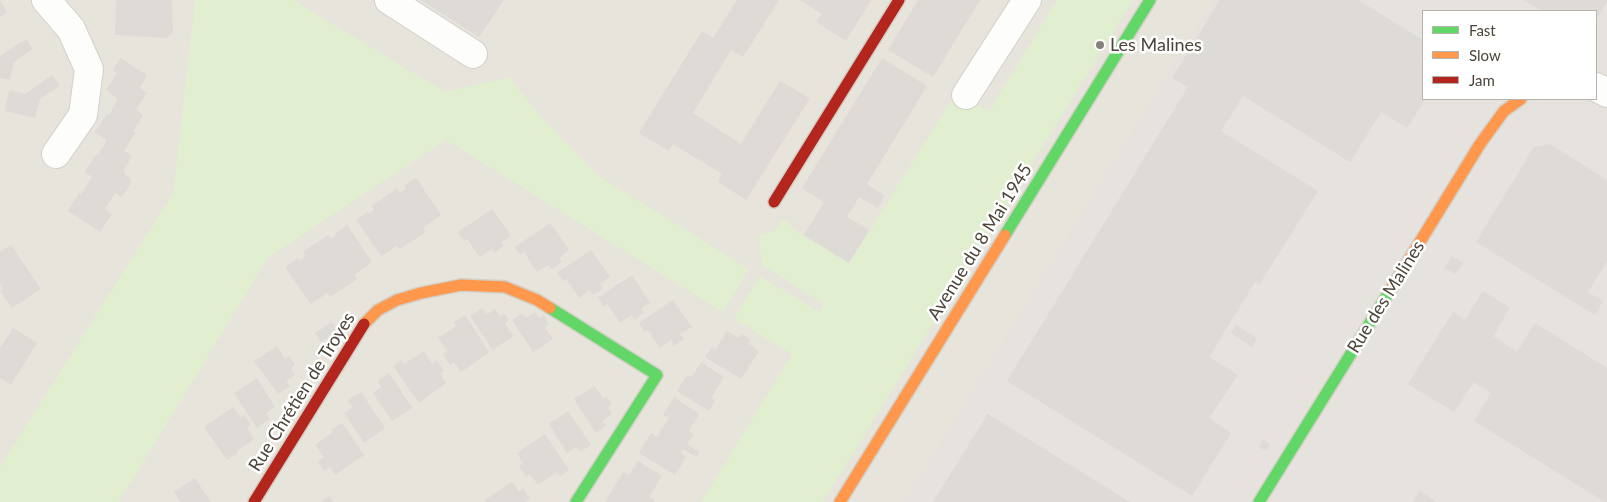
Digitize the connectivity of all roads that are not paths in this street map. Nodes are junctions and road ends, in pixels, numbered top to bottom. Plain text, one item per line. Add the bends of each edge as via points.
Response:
1 (46, 0) edge
2 (389, 0) edge
3 (899, 0) edge
4 (1027, 0) edge
5 (1150, 0) edge
6 (474, 54) dead end
7 (966, 95) dead end
8 (1520, 100) edge
9 (56, 154) dead end
10 (774, 202) dead end
11 (254, 502) edge
12 (576, 502) edge
13 (840, 502) edge
14 (1259, 502) edge

1 - 9 street via 71,29 89,69 83,116
2 - 6 street
3 - 10 street
4 - 7 street
5 - 13 street, Avenue du 8 Mai 1945
8 - 14 street, Rue des Malines via 1504,112 1480,144
11 - 12 street, Rue Chrétien de Troyes via 364,324 378,310 397,300 462,285 505,287 537,300 658,375

